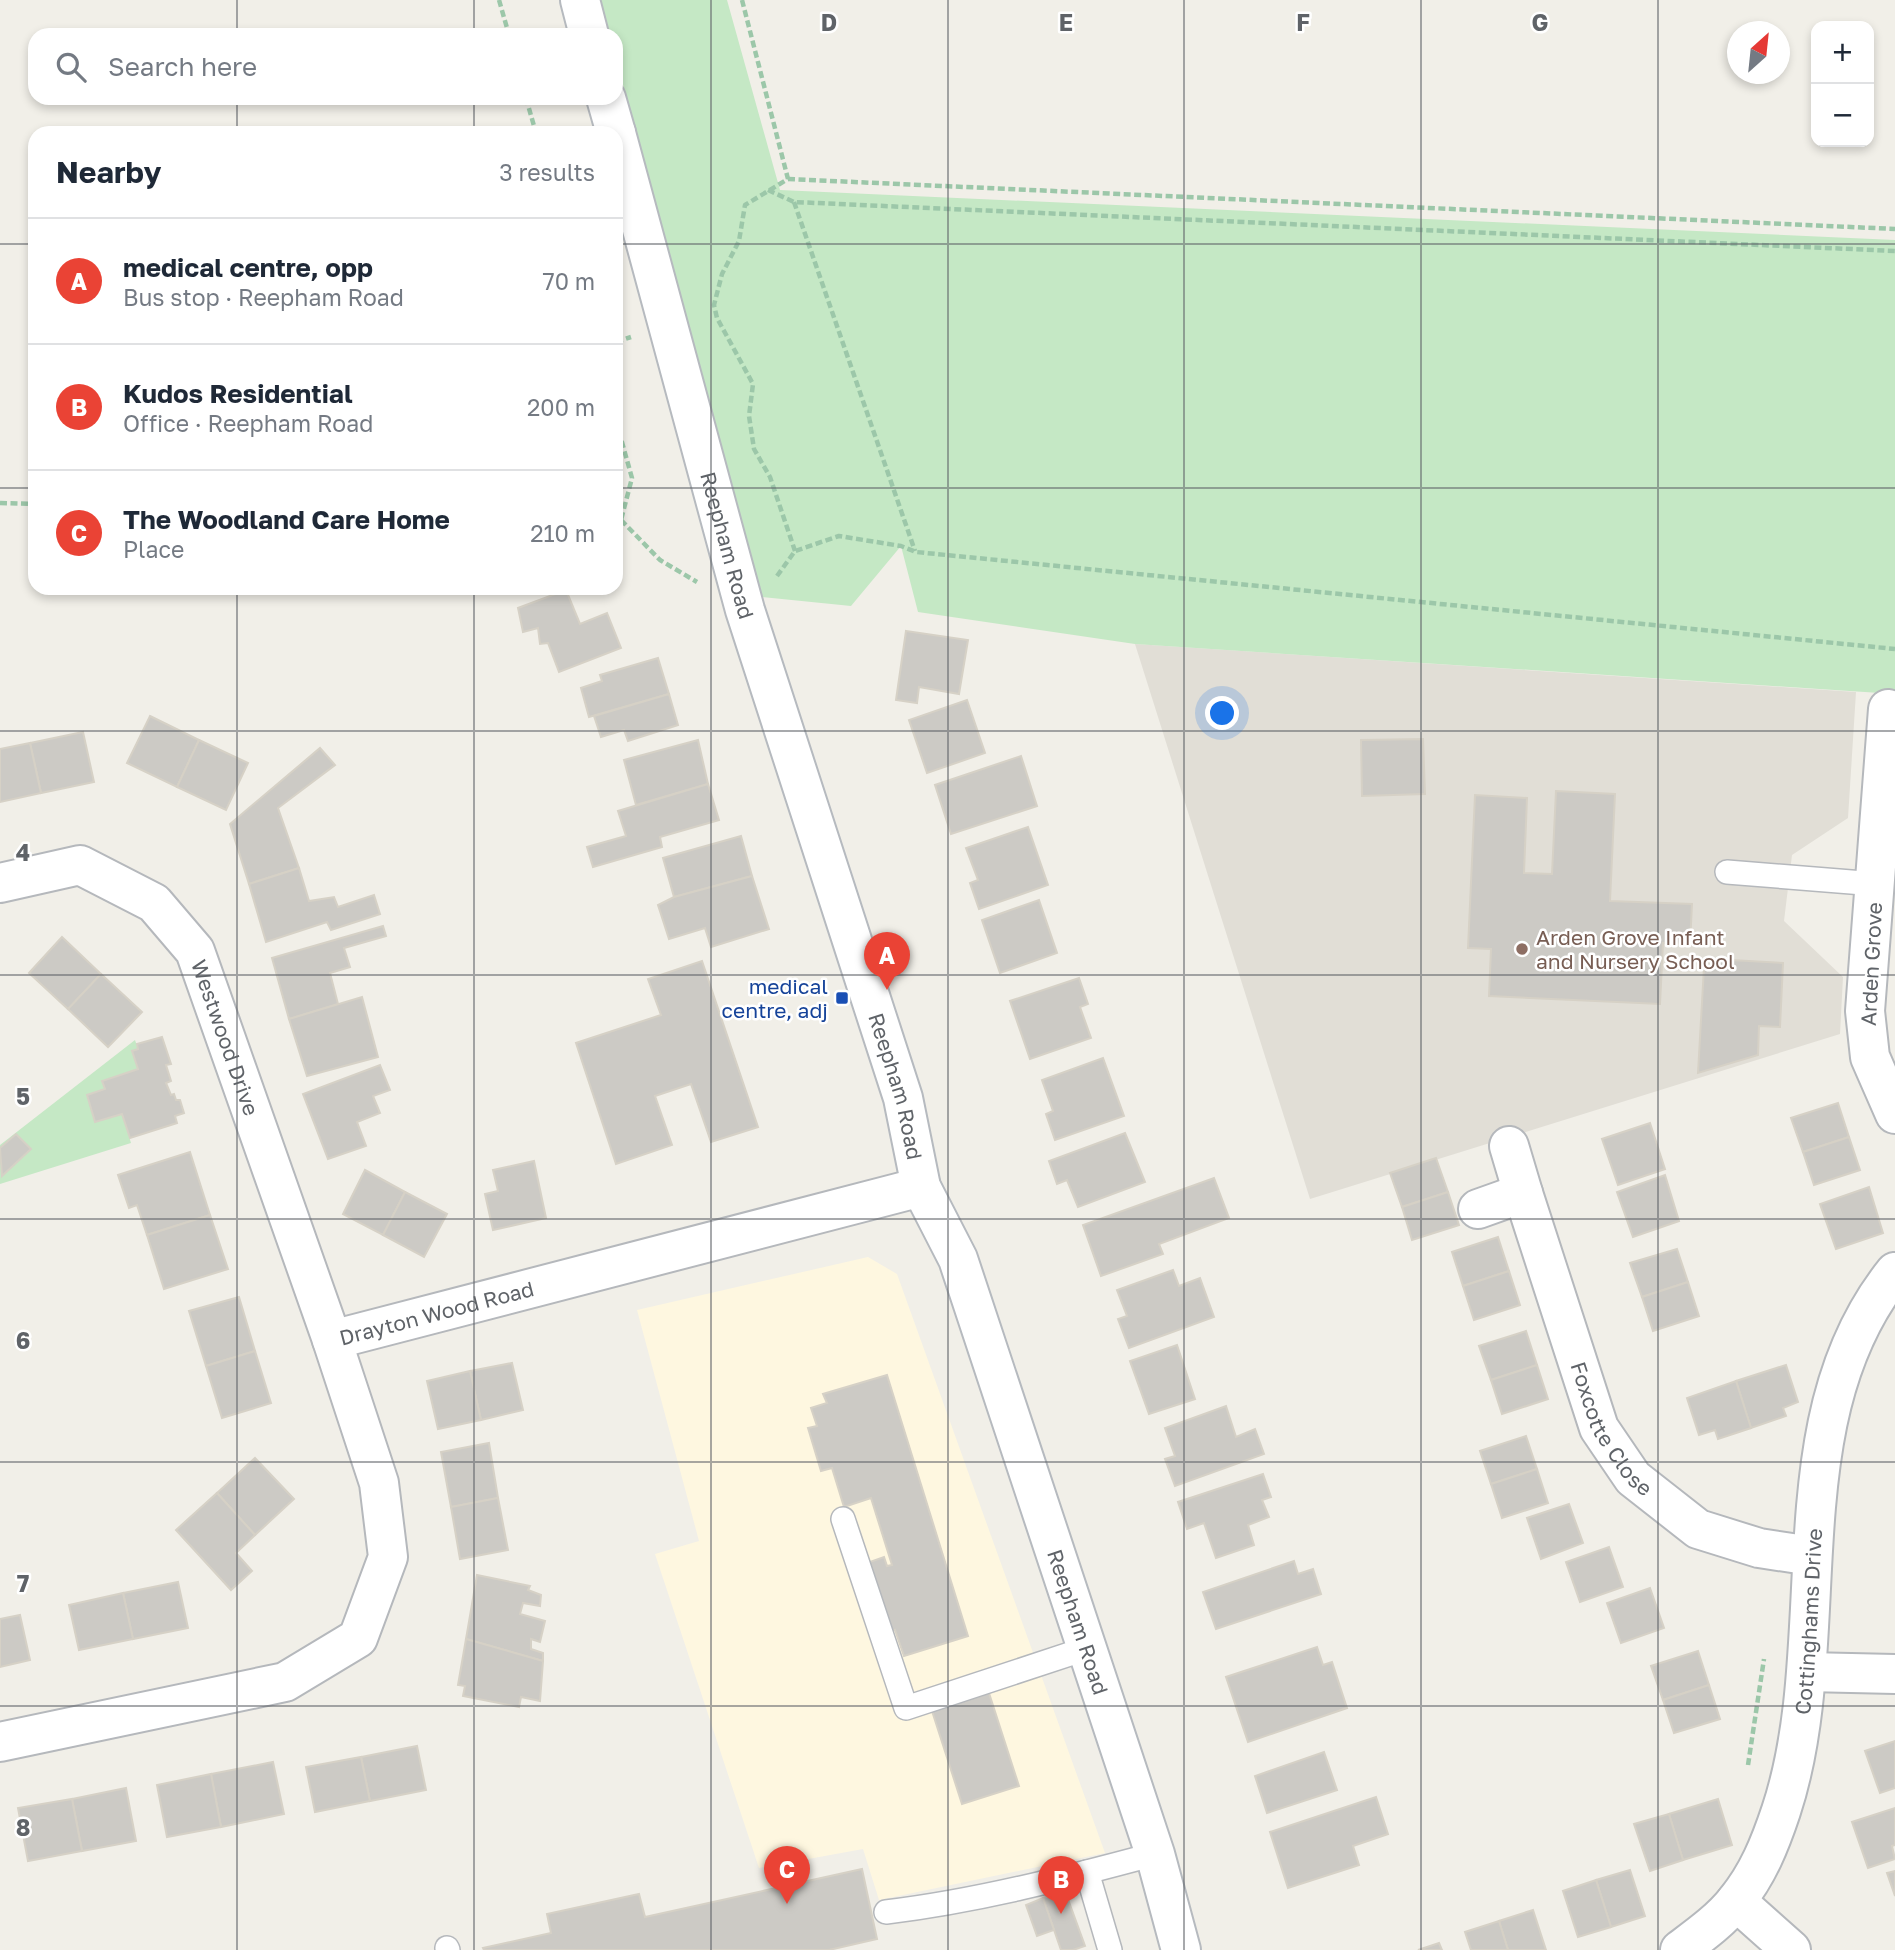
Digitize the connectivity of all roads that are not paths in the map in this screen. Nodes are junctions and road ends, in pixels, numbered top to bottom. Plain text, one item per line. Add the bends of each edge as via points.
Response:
1 (580, 0) edge
2 (587, 28) edge
3 (608, 105) edge
4 (614, 126) edge
5 (623, 159) edge
6 (1888, 709) dead end
7 (1890, 769) edge
8 (1727, 872) dead end
9 (0, 883) edge
10 (1876, 884) junction
11 (1895, 1114) edge
12 (1509, 1146) dead end
13 (921, 1187) junction
14 (1523, 1193) junction
15 (1478, 1209) dead end
16 (1895, 1272) edge
17 (332, 1340) junction
18 (844, 1519) dead end
19 (1812, 1556) junction
20 (1088, 1648) junction
21 (1807, 1672) junction
22 (1895, 1674) edge
23 (0, 1742) edge
24 (1155, 1854) junction
25 (1087, 1872) junction
26 (1736, 1901) junction
27 (886, 1912) dead end
28 (1110, 1950) edge
29 (1181, 1950) edge
30 (1680, 1950) edge
31 (1791, 1950) edge

1 - 2 street
3 - 4 street, Reepham Road
5 - 13 street, Reepham Road via 745,610 904,1098
6 - 7 street, Arden Grove
7 - 10 street, Arden Grove
8 - 10 lane
9 - 17 street, Westwood Drive via 80,866 154,903 195,951
10 - 11 street, Arden Grove via 1865,1011 1870,1057
12 - 14 street, Foxcotte Close
13 - 17 street, Drayton Wood Road
13 - 20 street, Reepham Road via 958,1259
14 - 15 street
14 - 19 street, Foxcotte Close via 1599,1428 1633,1478 1698,1528 1759,1548
16 - 19 street, Cottinghams Drive via 1873,1299 1845,1359 1822,1448
17 - 23 street, Drayton Wood Road via 379,1483 388,1557 358,1637 285,1682
18 - 20 lane via 906,1708
19 - 21 street, Cottinghams Drive
20 - 24 street, Reepham Road
21 - 22 street
21 - 26 street, Cottinghams Drive via 1792,1778 1767,1853
24 - 25 lane
24 - 29 street, Reepham Road
25 - 27 lane via 943,1905
25 - 28 lane
26 - 30 street, Cottinghams Drive
26 - 31 street

